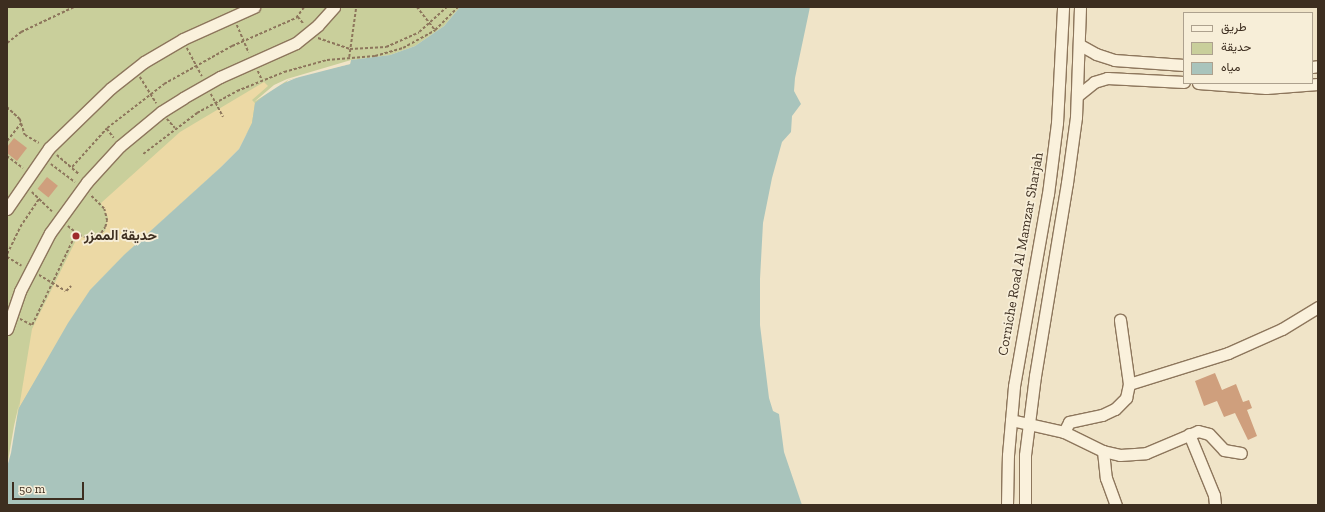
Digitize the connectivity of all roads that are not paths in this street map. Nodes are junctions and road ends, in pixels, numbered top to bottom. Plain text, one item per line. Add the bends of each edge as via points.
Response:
1 (254, 7) edge
2 (334, 7) edge
3 (1063, 7) edge
4 (1080, 7) edge
5 (1080, 45) junction
6 (1182, 62) edge
7 (1183, 82) edge
8 (1212, 84) edge
9 (1318, 84) edge
10 (1077, 96) junction
11 (7, 209) edge
12 (1318, 307) edge
13 (9, 317) edge
14 (1120, 320) dead end
15 (7, 329) edge
16 (1129, 384) junction
17 (1011, 420) junction
18 (1029, 424) junction
19 (1064, 432) junction
20 (1189, 434) junction
21 (1103, 451) junction
22 (1241, 453) dead end
23 (1007, 505) edge
24 (1025, 505) edge
25 (1116, 505) edge
26 (1215, 505) edge

1 - 11 street via 233,14 183,39 135,69 82,113 30,174
2 - 13 street via 310,32 286,49 206,84 161,112 120,146 82,188 39,252
3 - 17 street, Corniche Road Al Mamzar Sharjah via 1060,86 1053,159 1024,321
4 - 5 street
5 - 6 street via 1114,60
5 - 10 street
7 - 10 street via 1107,78 1094,82
8 - 9 street via 1266,88
10 - 18 street via 1068,177 1040,336
12 - 16 street via 1282,329 1228,353
13 - 15 street
14 - 16 street
16 - 19 street via 1126,398 1115,409 1093,418 1069,422
17 - 18 street
17 - 23 street, Corniche Road Al Mamzar Sharjah
18 - 19 street
18 - 24 street via 1025,455
19 - 21 street
20 - 21 street via 1137,455
20 - 22 street via 1205,432 1224,450
20 - 26 street via 1214,495
21 - 25 street via 1106,478

